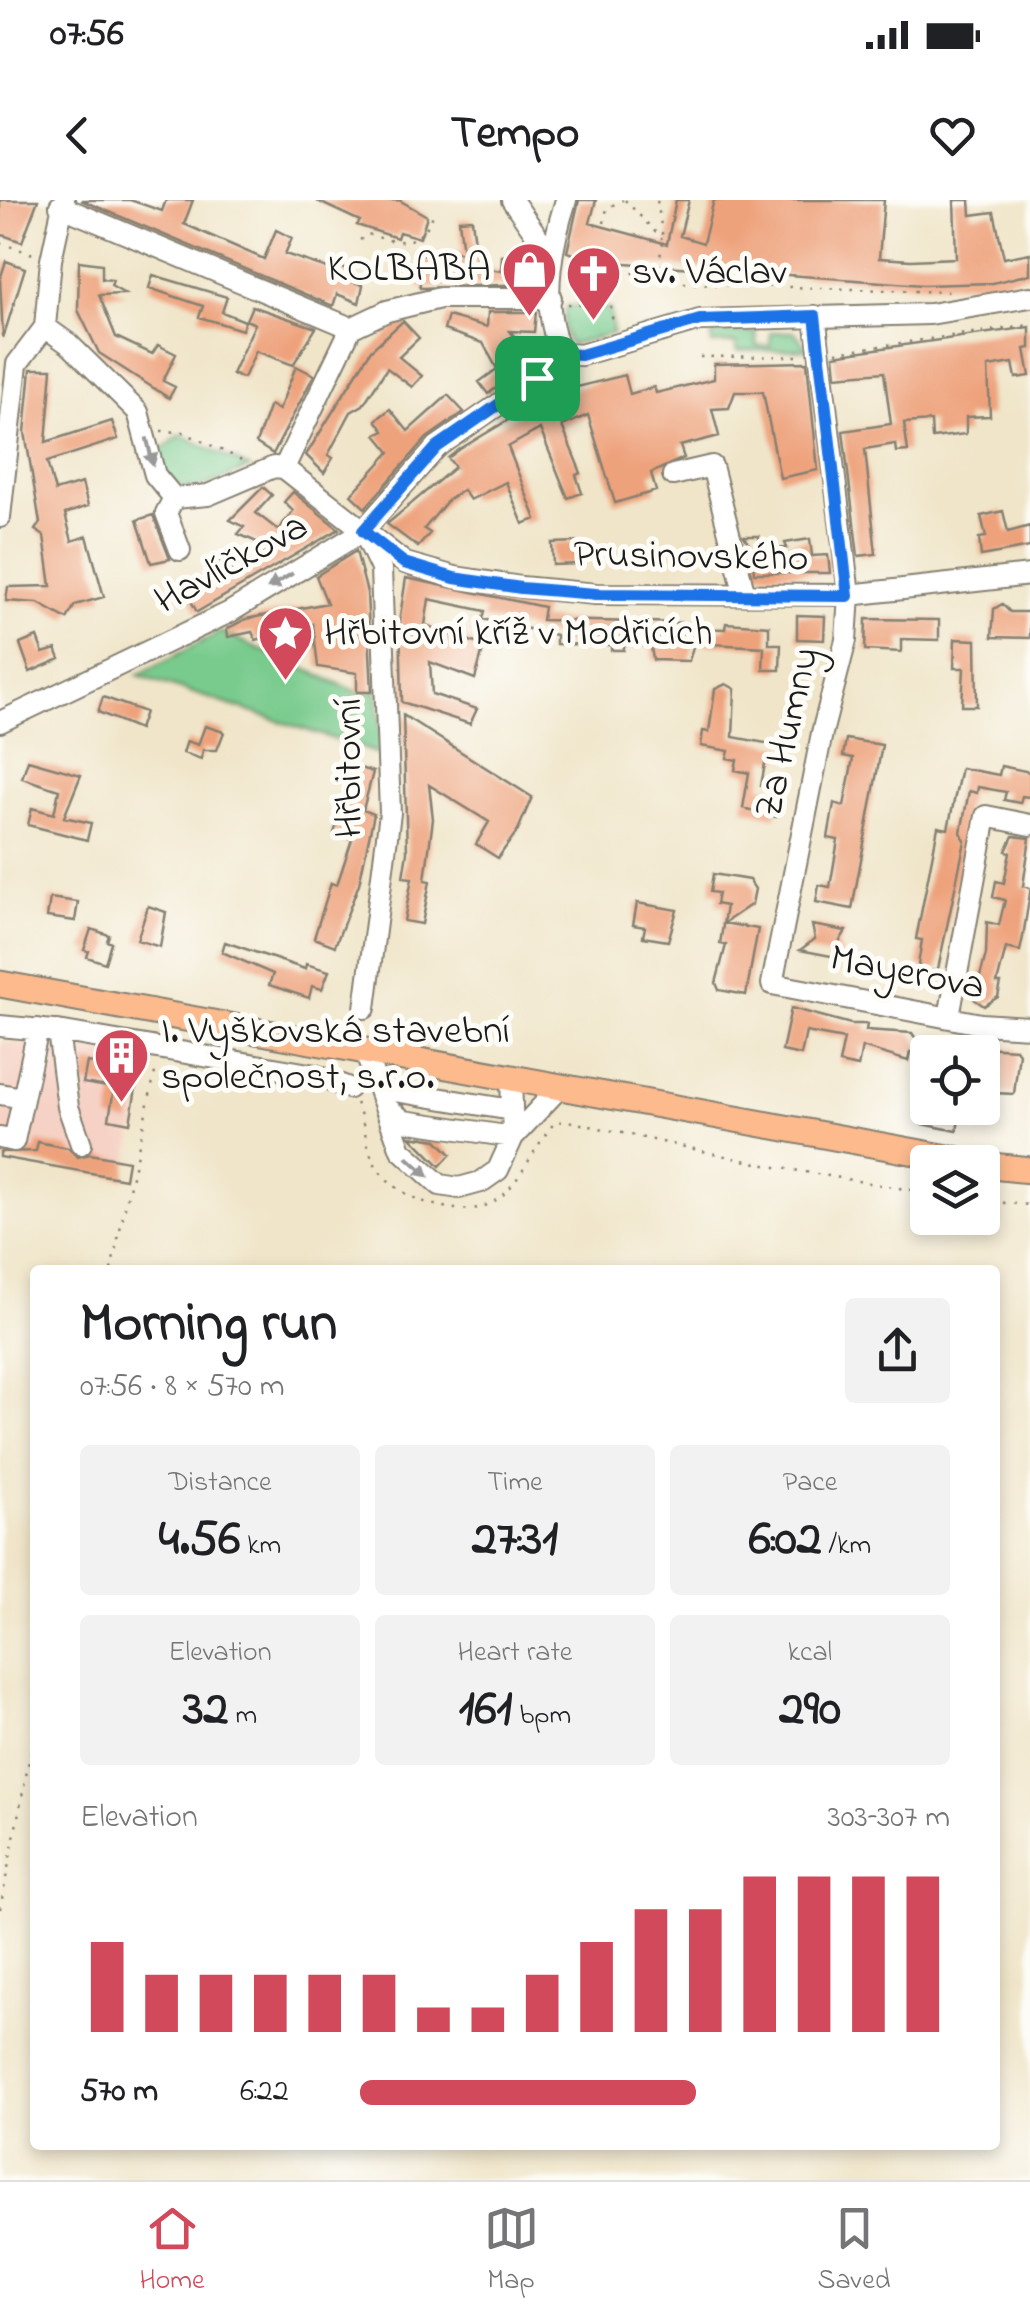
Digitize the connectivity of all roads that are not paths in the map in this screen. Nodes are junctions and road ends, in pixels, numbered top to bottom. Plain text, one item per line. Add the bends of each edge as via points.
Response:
1 (512, 200) edge
2 (566, 200) edge
3 (62, 203) edge
4 (557, 257) junction
5 (558, 294) junction
6 (1030, 297) edge
7 (815, 316) junction
8 (45, 327) junction
9 (352, 328) junction
10 (562, 354) junction
11 (274, 470) junction
12 (673, 475) dead end
13 (169, 494) junction
14 (0, 516) edge
15 (363, 531) junction
16 (180, 550) dead end
17 (1030, 575) edge
18 (745, 595) junction
19 (848, 596) junction
20 (1, 717) edge
21 (1030, 824) edge
22 (0, 984) edge
23 (772, 984) joint
24 (69, 996) junction
25 (365, 1008) dead end
26 (948, 1017) junction
27 (0, 1026) edge
28 (1030, 1026) edge
29 (53, 1031) junction
30 (364, 1049) junction
31 (512, 1078) junction
32 (560, 1087) junction
33 (349, 1088) road end
34 (0, 1094) edge
35 (384, 1098) junction
36 (512, 1110) junction
37 (14, 1111) edge
38 (513, 1137) junction
39 (0, 1138) edge
40 (81, 1144) dead end
41 (910, 1151) edge
42 (1000, 1167) edge
43 (1030, 1170) edge

1 - 4 street
2 - 4 street
3 - 8 street
3 - 9 street
4 - 5 street
5 - 9 street via 440,298
5 - 10 street via 554,338
6 - 7 street via 930,314
7 - 10 street via 700,320 581,355
7 - 19 street, Za Humny
8 -> 13 street via 141,421 155,475
8 - 14 street via 17,364
9 - 11 street
10 - 15 street, Havlíčkova via 437,447
11 - 13 street via 208,495
11 - 15 street, Prusinovského
12 - 18 street via 712,466
13 - 16 street via 166,512
15 - 18 street, Prusinovského via 404,563 454,578 596,594
15 -> 20 street, Havlíčkova via 230,612
15 - 25 street, Hřbitovní via 381,569 390,814
17 - 19 street, Prusinovského
18 - 19 street, Prusinovského
19 - 23 street, Za Humny via 846,640
21 - 26 street via 986,816
22 - 24 main road
23 - 26 street, Mayerova
24 - 29 street
24 - 30 main road
26 - 28 street, Mayerova
27 - 29 street
29 - 33 street via 315,1075
29 - 37 street
29 - 40 street
30 - 31 main road
30 - 35 street
31 - 32 main road
31 - 36 street
32 - 38 street
32 - 41 main road
34 - 37 street
35 - 36 street
35 - 38 street via 404,1121
35 -> 38 street via 401,1150 440,1184 481,1182 498,1170
36 - 38 street
37 - 39 street via 14,1140
42 - 43 main road

